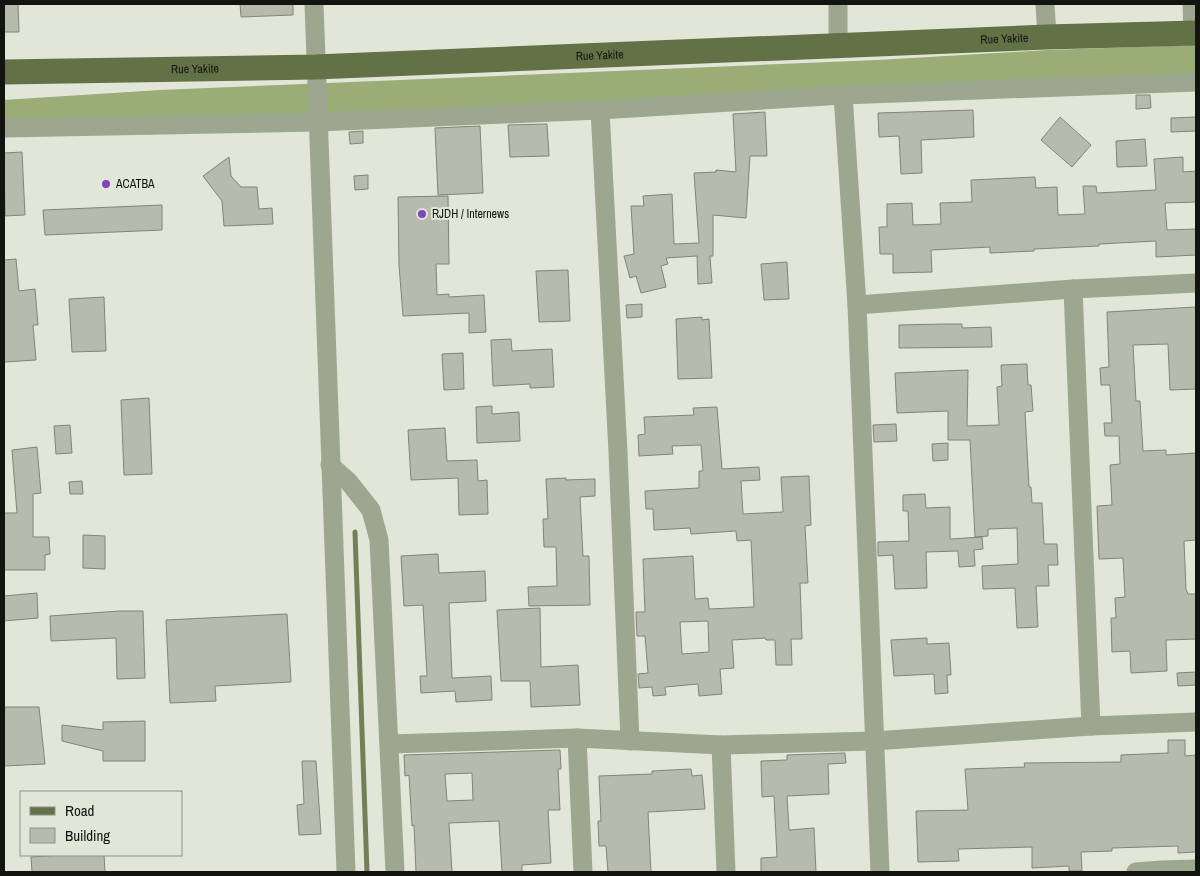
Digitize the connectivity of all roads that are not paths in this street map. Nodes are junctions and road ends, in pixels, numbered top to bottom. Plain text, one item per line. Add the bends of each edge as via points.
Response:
1 (314, 4) edge
2 (838, 4) edge
3 (1045, 4) edge
4 (1192, 4) edge
5 (1195, 33) edge
6 (1047, 37) junction
7 (838, 46) junction
8 (316, 67) junction
9 (4, 72) edge
10 (1196, 82) edge
11 (843, 95) junction
12 (600, 110) junction
13 (318, 122) junction
14 (4, 128) edge
15 (1196, 283) edge
16 (1073, 289) junction
17 (857, 305) junction
18 (330, 465) junction
19 (1196, 722) edge
20 (1091, 726) junction
21 (577, 738) junction
22 (630, 741) junction
23 (874, 741) junction
24 (390, 744) junction
25 (721, 745) junction
26 (1196, 869) edge
27 (346, 872) edge
28 (395, 872) edge
29 (583, 872) edge
30 (726, 872) edge
31 (880, 872) edge
32 (1136, 872) edge

1 - 8 street
2 - 7 street
3 - 6 street
4 - 5 street
5 - 6 main road, Rue Yakite
6 - 7 main road, Rue Yakite
7 - 8 main road, Rue Yakite
8 - 9 main road, Rue Yakite
8 - 13 street
10 - 11 street
11 - 12 street
11 - 17 street
12 - 13 street
12 - 22 street
13 - 14 street
13 - 18 street
15 - 16 street
16 - 17 street
16 - 20 street
17 - 23 street
18 - 24 street via 348,481 371,510 379,540
18 - 27 street
19 - 20 street
20 - 23 street
21 - 22 street
21 - 24 street
21 - 29 street
22 - 25 street
23 - 25 street
23 - 31 street
24 - 28 street
25 - 30 street
26 - 32 street

